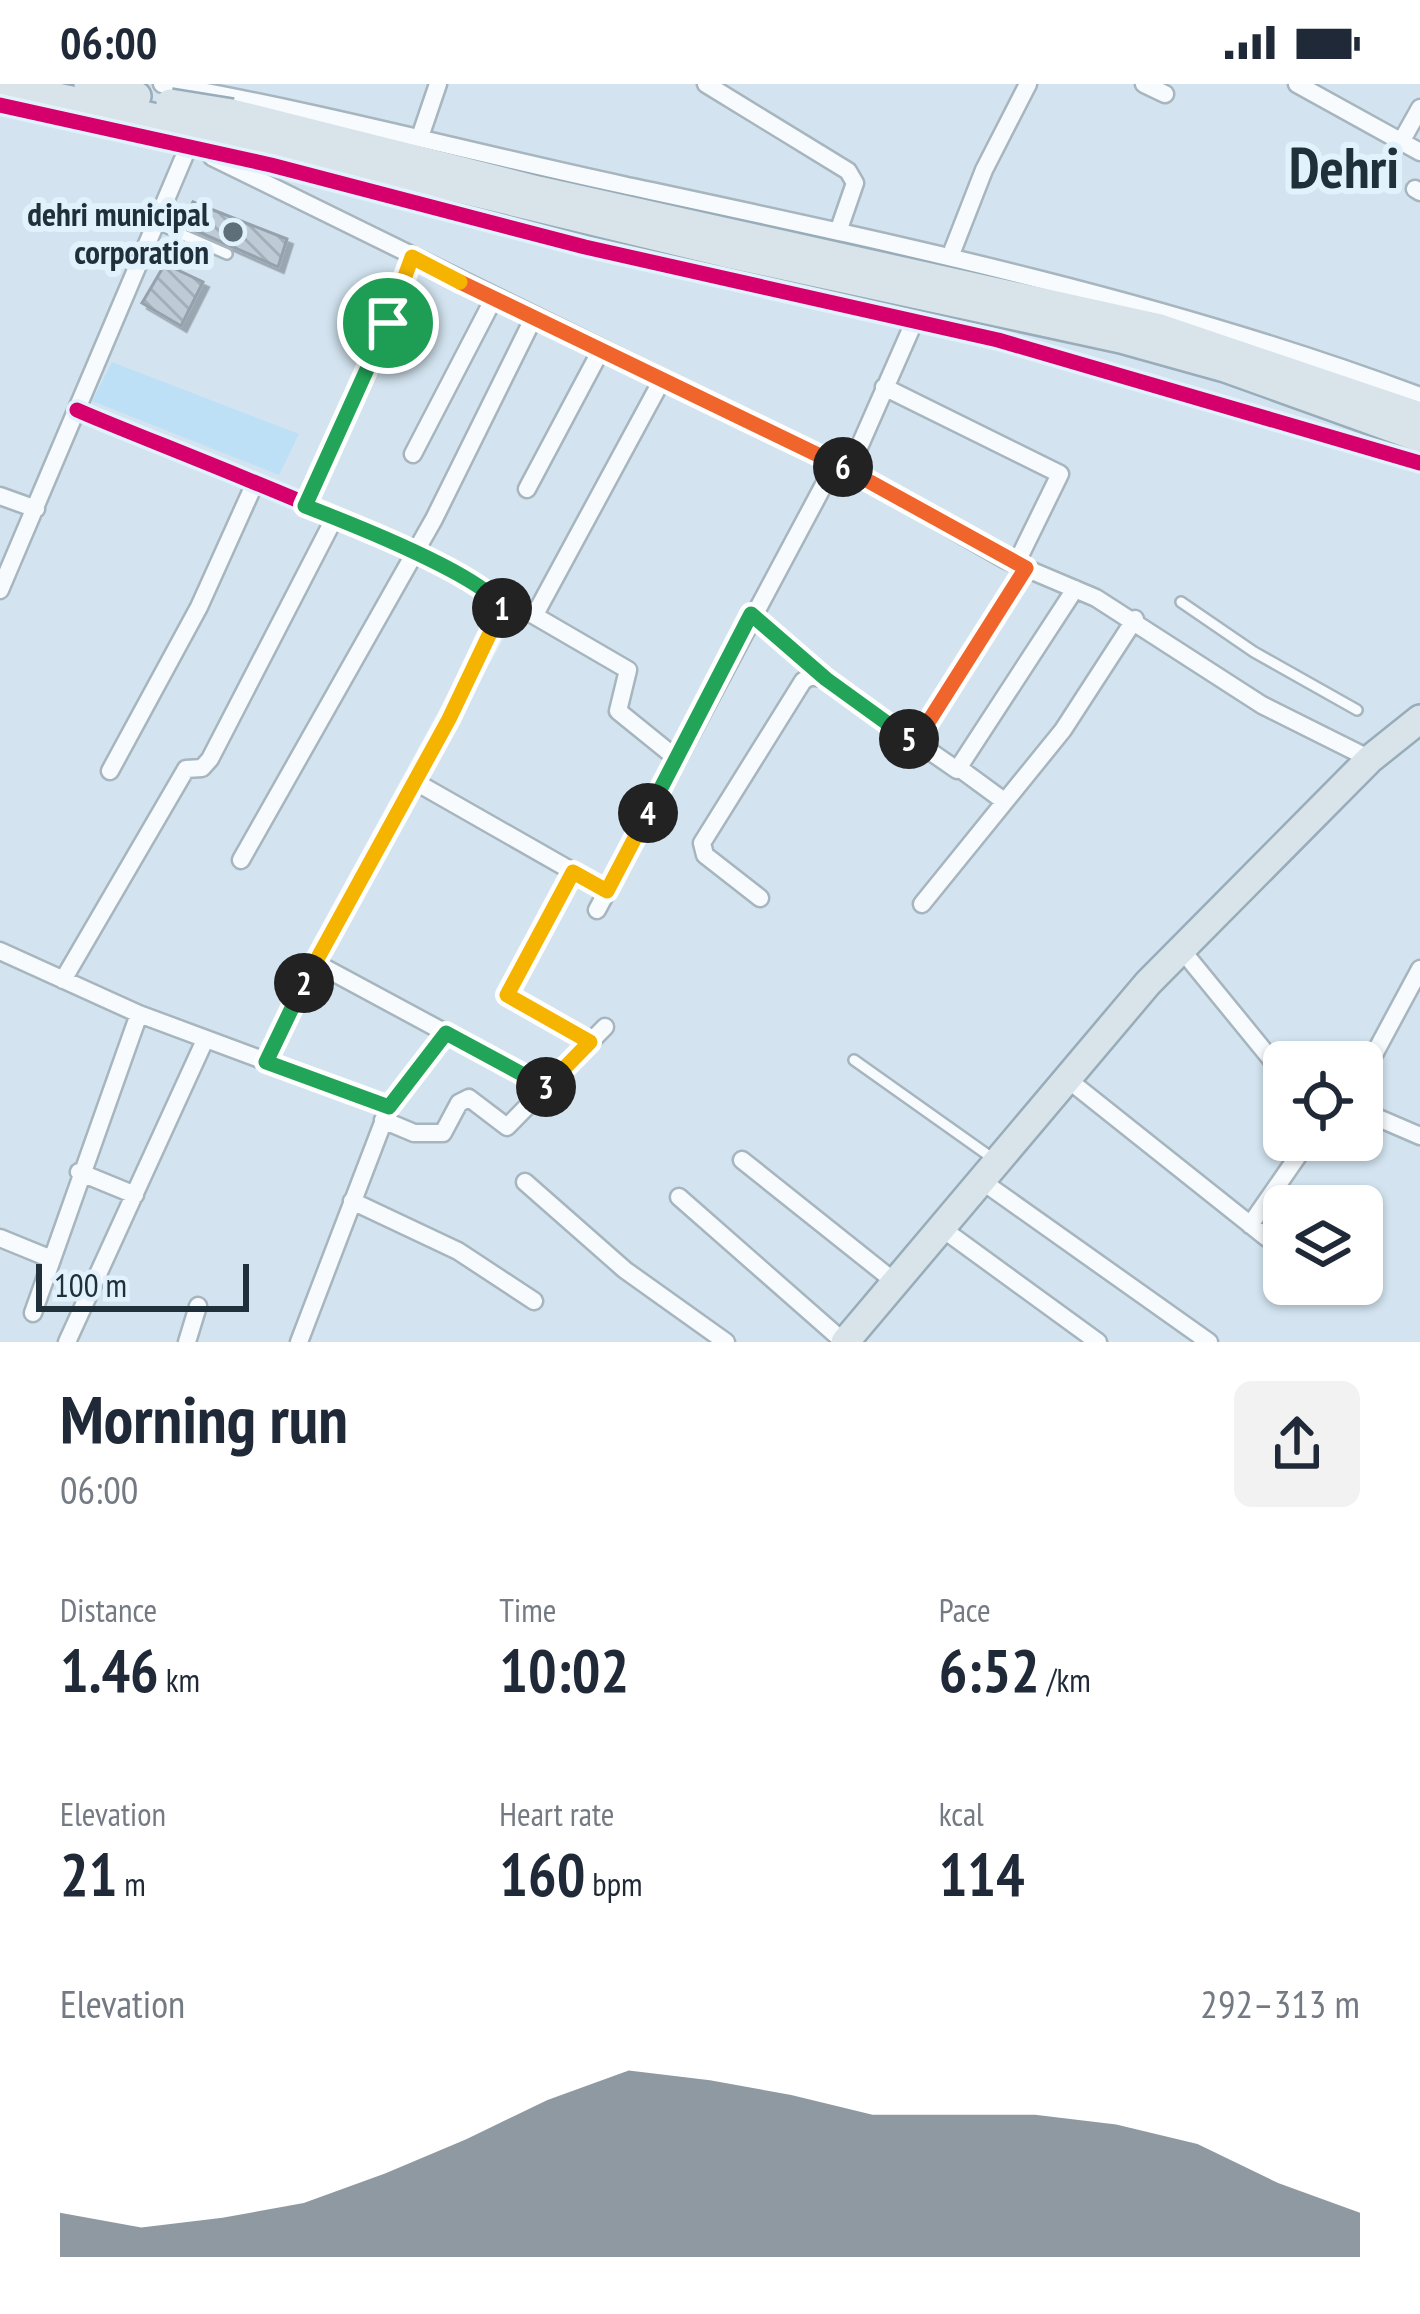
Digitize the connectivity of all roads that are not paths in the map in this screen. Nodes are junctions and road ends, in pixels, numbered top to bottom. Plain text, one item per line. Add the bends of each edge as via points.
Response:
1 (88, 84) edge
2 (437, 84) edge
3 (706, 84) edge
4 (1028, 84) edge
5 (1144, 84) edge
6 (1298, 84) edge
7 (0, 85) edge
8 (203, 87) edge
9 (1165, 94) dead end
10 (162, 102) edge
11 (0, 105) edge
12 (1420, 108) edge
13 (230, 123) junction
14 (420, 137) junction
15 (1401, 142) junction
16 (190, 146) junction
17 (1420, 152) edge
18 (158, 224) junction
19 (838, 232) junction
20 (227, 254) dead end
21 (412, 257) junction
22 (950, 257) junction
23 (493, 300) junction
24 (533, 319) junction
25 (915, 320) junction
26 (601, 350) junction
27 (662, 380) junction
28 (884, 387) junction
29 (1420, 396) edge
30 (77, 410) junction
31 (1420, 416) edge
32 (1420, 438) edge
33 (413, 454) dead end
34 (1420, 464) edge
35 (842, 467) junction
36 (254, 485) junction
37 (527, 489) dead end
38 (0, 496) edge
39 (305, 506) junction
40 (36, 509) junction
41 (335, 518) junction
42 (414, 553) junction
43 (1021, 566) junction
44 (1075, 589) junction
45 (0, 590) edge
46 (1181, 602) dead end
47 (502, 607) junction
48 (530, 613) junction
49 (751, 614) junction
50 (1136, 619) junction
51 (826, 679) junction
52 (1357, 710) dead end
53 (1408, 732) edge
54 (915, 743) junction
55 (676, 758) junction
56 (1370, 758) junction
57 (959, 768) junction
58 (110, 772) dead end
59 (414, 782) junction
60 (1004, 801) junction
61 (242, 860) dead end
62 (573, 872) junction
63 (607, 891) junction
64 (760, 898) dead end
65 (922, 904) dead end
66 (597, 910) dead end
67 (1181, 949) junction
68 (0, 951) edge
69 (314, 962) junction
70 (1418, 978) edge
71 (63, 980) junction
72 (139, 1014) junction
73 (605, 1028) dead end
74 (446, 1033) junction
75 (205, 1040) junction
76 (1382, 1041) edge
77 (590, 1042) junction
78 (1263, 1049) edge
79 (854, 1060) dead end
80 (266, 1062) junction
81 (1066, 1078) junction
82 (546, 1087) junction
83 (386, 1113) junction
84 (1383, 1120) edge
85 (1420, 1136) edge
86 (742, 1160) dead end
87 (1294, 1161) edge
88 (987, 1170) junction
89 (79, 1172) junction
90 (525, 1182) dead end
91 (135, 1195) junction
92 (679, 1197) dead end
93 (352, 1201) junction
94 (1250, 1225) junction
95 (940, 1227) junction
96 (1263, 1235) edge
97 (0, 1238) edge
98 (49, 1258) junction
99 (895, 1282) junction
100 (534, 1300) dead end
101 (198, 1306) dead end
102 (33, 1313) dead end
103 (67, 1342) edge
104 (187, 1342) edge
105 (299, 1342) edge
106 (726, 1342) edge
107 (845, 1342) edge
108 (1098, 1342) edge
109 (1209, 1342) edge

1 - 10 highway
2 - 14 street
3 - 19 street via 848,171 855,183
4 - 22 street
5 - 9 street
6 - 15 street
7 - 10 highway
8 - 10 street
8 - 14 street
8 - 16 street
10 - 13 highway, bridge
11 - 16 street
12 - 15 street
13 - 31 highway via 1160,328
13 - 32 highway via 654,237 1121,339
14 - 19 street
15 - 17 street
16 - 18 street
16 - 21 street
16 - 25 street via 585,247
18 - 20 lane
18 - 30 street
19 - 22 street
21 - 23 street
21 - 39 street
22 - 29 street via 1202,321
23 - 24 street
23 - 33 street
24 - 26 street
24 - 42 street
25 - 28 street
25 - 34 street
26 - 27 street
26 - 37 street
27 - 35 street
27 - 48 street
28 - 35 street
28 - 43 street via 1060,474
30 - 36 street
30 - 40 street
35 - 43 street
35 - 49 street
36 - 39 street
36 - 58 street
38 - 40 street
39 - 41 street
40 - 45 street
41 - 42 street
41 - 71 street via 210,760 186,770
42 - 47 street
42 - 61 street
43 - 44 street
43 - 54 street
44 - 50 street
44 - 57 street
46 - 52 lane
47 - 48 street
47 - 59 street
48 - 55 street via 628,670 618,712
49 - 51 street
49 - 55 street
50 - 56 street via 1262,705
50 - 60 street via 1064,730
51 - 54 street
51 - 64 street via 812,676 798,688 702,842 705,854
53 - 56 highway
54 - 57 street
55 - 63 street
56 - 67 highway
57 - 60 street
59 - 62 street
59 - 69 street
60 - 65 street
62 - 63 street
62 - 77 street via 507,995
63 - 66 street
67 - 78 street
67 - 81 highway
68 - 71 street
69 - 74 street
69 - 80 street
70 - 76 street
71 - 72 street
72 - 75 street
72 - 89 street
73 - 77 street
74 - 82 street
74 - 83 street
75 - 80 street
75 - 91 street
77 - 82 street
79 - 88 lane
80 - 83 street
81 - 88 highway
81 - 94 street
82 - 83 street via 507,1127 469,1098 442,1133 414,1133
83 - 93 street
84 - 85 street
86 - 99 street
87 - 94 street
88 - 95 highway
88 - 109 street
89 - 91 street
89 - 98 street
90 - 106 street via 625,1270
91 - 103 street
92 - 107 street
93 - 100 street via 458,1251
93 - 105 street
94 - 96 street
95 - 99 highway
95 - 108 street
97 - 98 street
98 - 102 street
99 - 107 highway
101 - 104 street

